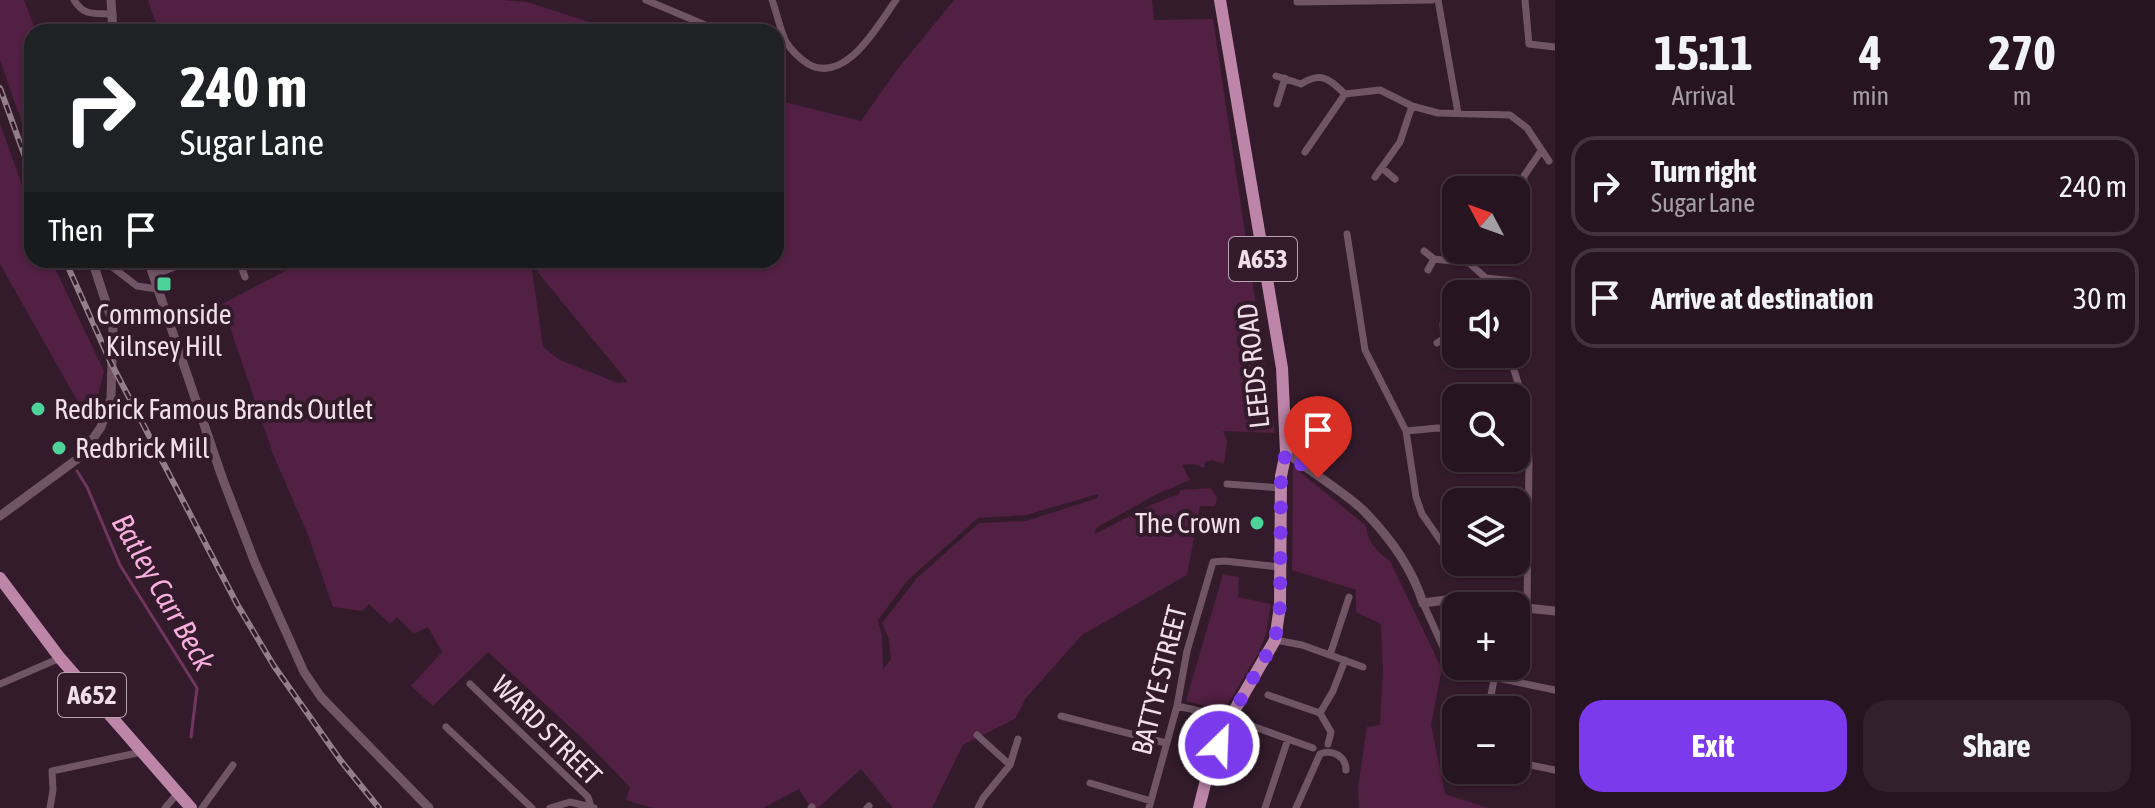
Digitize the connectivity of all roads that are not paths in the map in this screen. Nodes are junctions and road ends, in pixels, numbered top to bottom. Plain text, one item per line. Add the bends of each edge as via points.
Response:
1 (74, 0) edge
2 (111, 0) edge
3 (646, 0) edge
4 (772, 0) edge
5 (896, 0) edge
6 (1220, 0) edge
7 (1432, 0) edge
8 (1438, 0) edge
9 (1525, 0) edge
10 (1297, 2) dead end
11 (113, 14) junction
12 (113, 24) edge
13 (703, 24) edge
14 (780, 24) edge
15 (784, 34) edge
16 (786, 40) joint
17 (1555, 47) edge
18 (1276, 76) dead end
19 (1285, 78) junction
20 (1345, 94) junction
21 (1277, 104) dead end
22 (1412, 106) junction
23 (1458, 113) junction
24 (1541, 151) junction
25 (1305, 152) dead end
26 (1549, 161) dead end
27 (1382, 168) junction
28 (1524, 176) edge
29 (1375, 177) dead end
30 (1395, 179) dead end
31 (1347, 234) dead end
32 (1424, 251) dead end
33 (1434, 259) junction
34 (95, 268) edge
35 (113, 268) edge
36 (151, 268) edge
37 (172, 268) edge
38 (242, 268) edge
39 (1428, 270) dead end
40 (154, 275) junction
41 (245, 277) dead end
42 (1505, 280) edge
43 (157, 289) junction
44 (1442, 428) edge
45 (1406, 431) junction
46 (1286, 452) junction
47 (1227, 484) dead end
48 (1281, 488) junction
49 (0, 516) edge
50 (1442, 543) edge
51 (1282, 567) junction
52 (0, 578) edge
53 (1349, 597) dead end
54 (1442, 601) edge
55 (1423, 603) junction
56 (1530, 608) edge
57 (1555, 611) edge
58 (1275, 640) junction
59 (1442, 645) edge
60 (1330, 655) junction
61 (60, 658) junction
62 (1345, 660) junction
63 (1363, 667) dead end
64 (1494, 680) joint
65 (0, 684) edge
66 (470, 684) dead end
67 (1555, 690) edge
68 (1268, 695) dead end
69 (1491, 696) edge
70 (1177, 706) junction
71 (1320, 713) junction
72 (1061, 716) dead end
73 (1230, 718) junction
74 (446, 727) dead end
75 (977, 735) dead end
76 (1288, 739) junction
77 (1166, 743) junction
78 (1328, 744) dead end
79 (1019, 745) dead end
80 (1313, 748) dead end
81 (142, 752) junction
82 (233, 765) dead end
83 (1010, 765) junction
84 (1530, 765) edge
85 (1346, 770) dead end
86 (1555, 770) edge
87 (1090, 784) dead end
88 (178, 793) junction
89 (1150, 804) edge
90 (50, 808) edge
91 (165, 808) edge
92 (191, 808) edge
93 (202, 808) edge
94 (429, 808) edge
95 (532, 808) edge
96 (550, 808) edge
97 (594, 808) edge
98 (978, 808) edge
99 (1199, 808) edge
100 (1265, 808) edge
101 (1296, 808) edge

1 - 11 street via 90,15
2 - 11 street
3 - 13 street
4 - 14 street
5 - 16 street via 862,47 829,69 796,56
6 - 46 main road, LEEDS ROAD / A653 via 1282,368
7 - 10 street
8 - 23 street
9 - 17 street via 1529,44
11 - 12 street
15 - 16 street
18 - 19 street
19 - 20 street via 1301,84 1313,77 1329,79
19 - 21 street
20 - 22 street via 1380,90
20 - 25 street
22 - 23 street
22 - 27 street via 1400,142
23 - 24 street via 1510,115 1527,128
24 - 26 street
24 - 28 street
27 - 29 street
27 - 30 street
31 - 45 street via 1365,350
32 - 33 street
33 - 39 street
33 - 42 street via 1469,263 1486,278
34 - 49 street via 113,324 111,398 101,427 80,457
35 - 43 street via 137,286
36 - 40 street
37 - 40 street
38 - 41 street
40 - 43 street
43 - 94 street via 255,563 304,672 321,697
44 - 45 street
45 - 50 street via 1416,497
46 - 48 main road, LEEDS ROAD / A653
46 - 55 street via 1361,508 1393,545
47 - 48 street
48 - 51 main road, LEEDS ROAD / A653
51 - 58 main road, LEEDS ROAD / A653
51 - 70 street, BATTYE STREET via 1213,562
52 - 61 main road, A652
53 - 60 street
54 - 55 street
55 - 59 street
56 - 57 street
58 - 60 street
58 - 73 main road, LEEDS ROAD / A653
60 - 62 street
61 - 65 street
61 - 81 main road, A652
62 - 63 street
62 - 71 street
64 - 67 street
64 - 69 street
66 - 97 street, WARD STREET
68 - 71 street
70 - 73 street
70 - 77 street, BATTYE STREET
71 - 78 street via 1331,732
72 - 77 street
73 - 76 street
73 - 99 main road, LEEDS ROAD / A653
74 - 95 street
75 - 83 street
76 - 80 street
76 - 100 street
77 - 89 street, BATTYE STREET
79 - 83 street
81 - 88 main road, A652
81 - 90 street via 52,771
82 - 93 street
83 - 98 street
84 - 86 street
85 - 101 street via 1338,755 1320,754
87 - 89 street
88 - 91 street
88 - 92 main road, A652
96 - 97 street via 570,802

